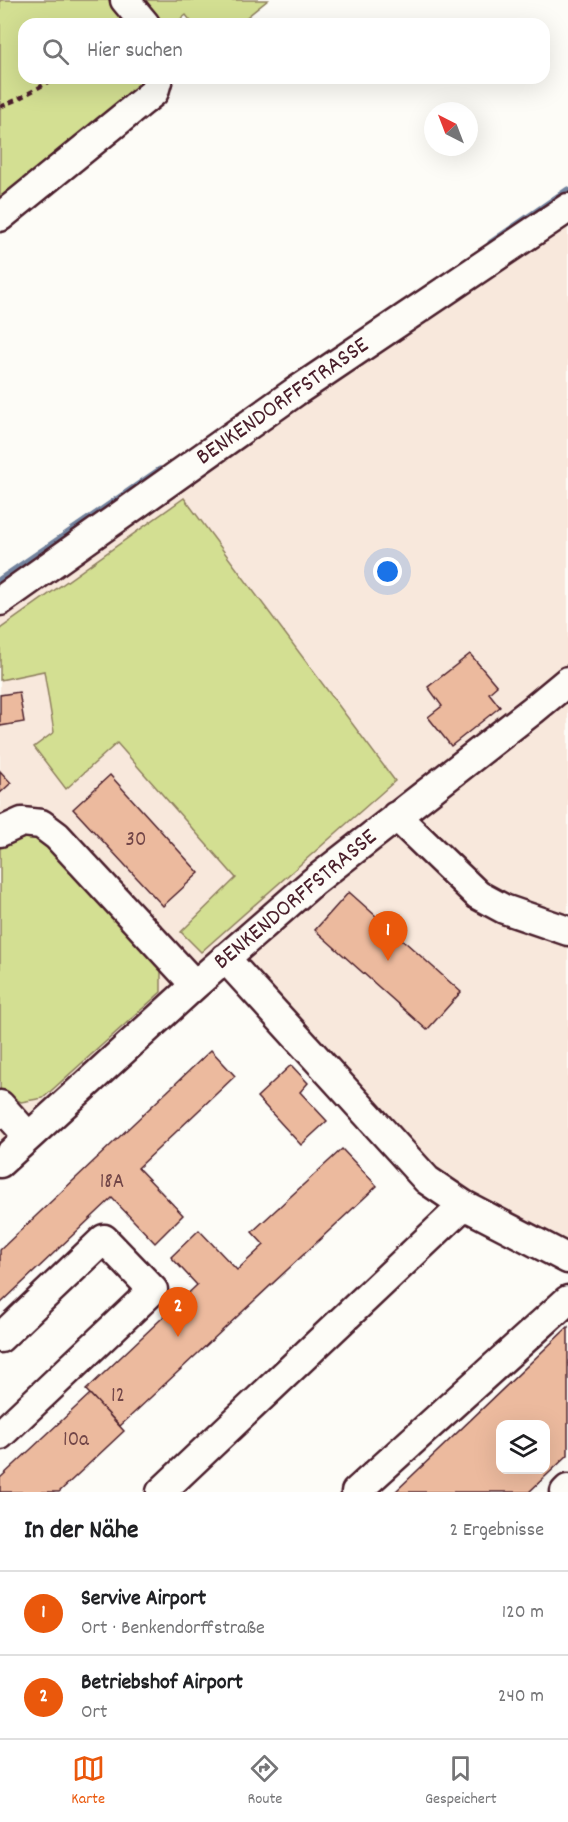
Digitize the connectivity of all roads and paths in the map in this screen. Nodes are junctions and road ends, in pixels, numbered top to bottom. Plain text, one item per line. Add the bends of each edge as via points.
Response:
1 (125, 0) edge
2 (140, 18) edge
3 (45, 84) edge
4 (156, 84) edge
5 (0, 107) edge
6 (568, 208) edge
7 (0, 217) edge
8 (0, 601) edge
9 (568, 681) edge
10 (396, 816) junction
11 (0, 832) edge
12 (568, 931) edge
13 (225, 958) junction
14 (195, 985) junction
15 (0, 1105) edge
16 (28, 1136) junction
17 (0, 1163) edge
18 (464, 1205) junction
19 (568, 1259) edge
20 (568, 1299) edge
21 (2, 1331) edge
22 (0, 1435) edge
23 (161, 1492) edge
24 (356, 1492) edge

1 - 2 street
3 - 5 path
4 - 7 street via 154,92
6 - 8 street, BENKENDORFFSTRASSE via 295,392
9 - 10 street, BENKENDORFFSTRASSE
10 - 12 street, BENKENDORFFSTRASSE via 478,895 504,909
10 - 13 street, BENKENDORFFSTRASSE
11 - 14 street, BENKENDORFFSTRASSE via 22,822 41,824 57,836
13 - 14 street, BENKENDORFFSTRASSE
13 - 18 street via 427,1180
14 - 16 street, BENKENDORFFSTRASSE
15 - 16 street
16 - 17 street, BENKENDORFFSTRASSE
18 - 19 street
18 - 23 street
20 - 24 street
21 - 22 street via 104,1239 153,1290

